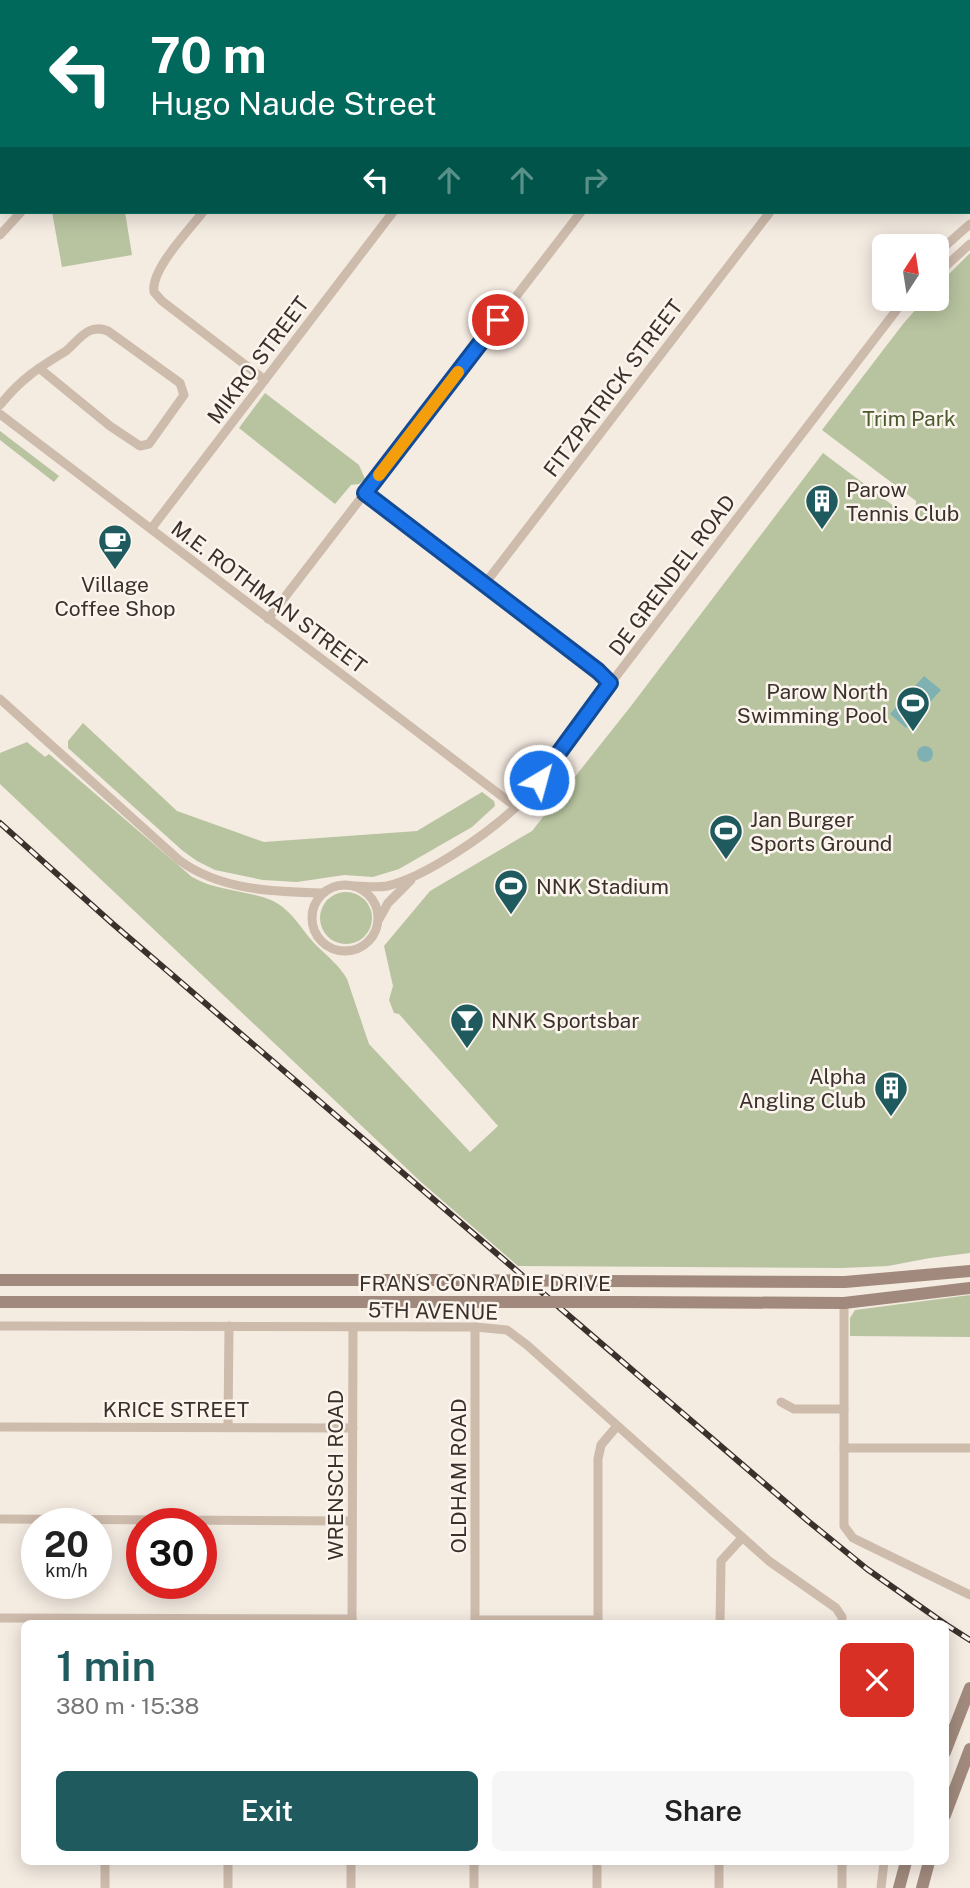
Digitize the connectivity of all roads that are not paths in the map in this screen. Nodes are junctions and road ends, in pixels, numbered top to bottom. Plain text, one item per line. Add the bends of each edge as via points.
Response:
1 (19, 214) edge
2 (201, 214) edge
3 (391, 214) edge
4 (579, 214) edge
5 (768, 214) edge
6 (970, 224) edge
7 (0, 235) edge
8 (949, 243) edge
9 (970, 244) edge
10 (949, 263) edge
11 (895, 312) edge
12 (39, 368) junction
13 (265, 380) junction
14 (0, 405) edge
15 (0, 414) edge
16 (365, 493) junction
17 (151, 529) junction
18 (484, 585) junction
19 (268, 619) junction
20 (610, 683) junction
21 (0, 699) edge
22 (516, 807) junction
23 (415, 876) junction
24 (354, 886) junction
25 (323, 894) junction
26 (379, 919) junction
27 (970, 1271) edge
28 (0, 1280) edge
29 (970, 1288) edge
30 (0, 1302) edge
31 (844, 1303) junction
32 (0, 1326) edge
33 (229, 1326) junction
34 (353, 1327) junction
35 (475, 1327) junction
36 (781, 1402) dead end
37 (844, 1409) junction
38 (617, 1426) junction
39 (0, 1427) edge
40 (228, 1427) junction
41 (352, 1428) junction
42 (844, 1448) junction
43 (970, 1448) edge
44 (0, 1520) edge
45 (352, 1521) junction
46 (742, 1538) junction
47 (970, 1595) edge
48 (0, 1618) edge
49 (235, 1620) edge
50 (352, 1620) edge
51 (475, 1620) edge
52 (598, 1620) edge
53 (720, 1620) edge
54 (842, 1620) edge
55 (970, 1688) edge
56 (949, 1742) edge
57 (970, 1749) edge
58 (949, 1805) edge
59 (105, 1865) edge
60 (228, 1865) edge
61 (351, 1865) edge
62 (474, 1865) edge
63 (597, 1865) edge
64 (719, 1865) edge
65 (842, 1865) edge
66 (884, 1865) edge
67 (905, 1865) edge
68 (928, 1865) edge
69 (105, 1888) edge
70 (228, 1888) edge
71 (351, 1888) edge
72 (474, 1888) edge
73 (597, 1888) edge
74 (719, 1888) edge
75 (842, 1888) edge
76 (881, 1888) edge
77 (899, 1888) edge
78 (922, 1888) edge

1 - 7 street
2 - 13 street via 156,274 154,292
3 - 13 street, MIKRO STREET
4 - 16 street
5 - 18 street, FITZPATRICK STREET
6 - 8 street
9 - 10 street
11 - 20 street, DE GRENDEL ROAD
12 - 12 street via 69,349 82,333 105,329 180,383 184,395 149,444 140,446
12 - 14 street
13 - 17 street, MIKRO STREET
15 - 17 street, M.E. ROTHMAN STREET
16 - 18 street
16 - 19 street
17 - 19 street, M.E. ROTHMAN STREET
18 - 20 street
19 - 22 street, M.E. ROTHMAN STREET
20 - 22 street, DE GRENDEL ROAD
21 - 25 street via 197,872 270,891
22 - 23 street, DE GRENDEL ROAD via 482,836
23 - 24 street, DE GRENDEL ROAD via 387,886
23 - 26 street, DE GRENDEL ROAD
24 - 25 street via 332,887
24 - 26 street via 372,898
25 - 26 street via 316,902 312,922 330,948 359,948 373,936
27 - 28 main road, FRANS CONRADIE DRIVE, bridge via 845,1282
29 - 31 main road, FRANS CONRADIE DRIVE
30 - 31 main road, FRANS CONRADIE DRIVE, bridge
31 - 37 street
32 - 33 street, 5TH AVENUE
33 - 34 street, 5TH AVENUE
33 - 40 street
34 - 35 street, 5TH AVENUE
34 - 41 street, WRENSCH ROAD
35 - 38 street, 5TH AVENUE via 502,1328 515,1335
35 - 51 street, OLDHAM ROAD
36 - 37 street via 794,1409
37 - 42 street
38 - 46 street, 5TH AVENUE
38 - 52 street via 601,1446 598,1459
39 - 40 street, KRICE STREET
40 - 41 street, KRICE STREET
41 - 45 street, WRENSCH ROAD
42 - 43 street
42 - 47 street via 843,1521 849,1535
44 - 45 street
45 - 50 street, WRENSCH ROAD
46 - 53 street via 722,1561
46 - 54 street, 5TH AVENUE via 836,1608
48 - 49 street
55 - 56 main road
57 - 58 main road
59 - 69 street
60 - 70 street
61 - 71 street
62 - 72 street
63 - 73 street
64 - 74 street
65 - 75 street
66 - 76 street
67 - 77 main road
68 - 78 main road

